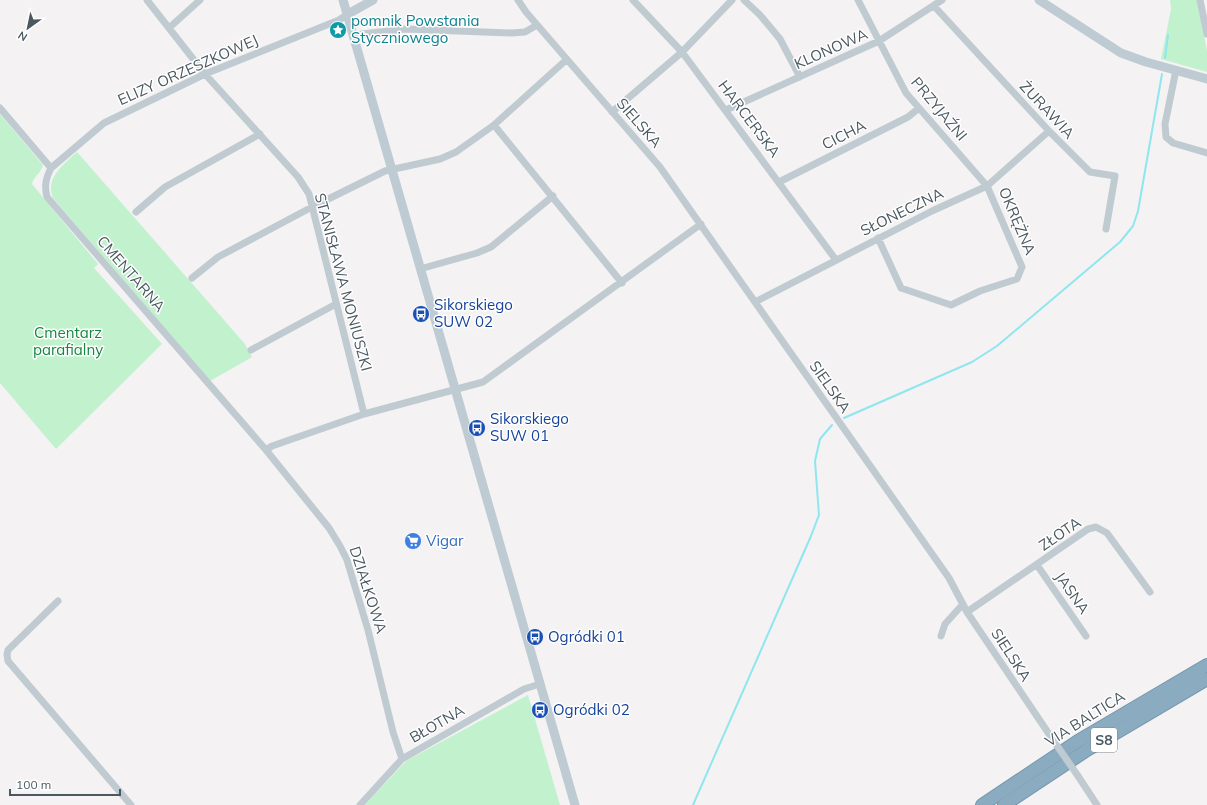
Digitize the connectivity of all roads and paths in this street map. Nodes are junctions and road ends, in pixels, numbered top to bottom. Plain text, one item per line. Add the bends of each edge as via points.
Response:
1 (147, 0) edge
2 (200, 0) edge
3 (343, 0) edge
4 (373, 0) edge
5 (518, 0) edge
6 (633, 0) edge
7 (732, 0) edge
8 (744, 0) edge
9 (858, 0) edge
10 (942, 0) edge
11 (1039, 0) edge
12 (1200, 0) edge
13 (934, 6) junction
14 (348, 14) junction
15 (1205, 17) edge
16 (537, 25) junction
17 (169, 28) junction
18 (1207, 34) edge
19 (354, 35) junction
20 (879, 41) junction
21 (682, 52) junction
22 (566, 60) junction
23 (1176, 70) junction
24 (205, 74) junction
25 (800, 77) junction
26 (1207, 79) edge
27 (0, 108) edge
28 (919, 108) junction
29 (726, 110) junction
30 (612, 112) junction
31 (494, 125) junction
32 (1049, 132) junction
33 (260, 134) junction
34 (1207, 153) edge
35 (51, 168) junction
36 (392, 170) junction
37 (780, 182) junction
38 (987, 186) junction
39 (553, 196) junction
40 (312, 207) junction
41 (136, 212) dead end
42 (701, 224) junction
43 (1106, 229) dead end
44 (878, 238) junction
45 (836, 260) junction
46 (420, 269) junction
47 (192, 278) dead end
48 (622, 283) junction
49 (756, 302) junction
50 (336, 304) junction
51 (252, 350) dead end
52 (455, 390) junction
53 (364, 414) junction
54 (266, 450) junction
55 (1037, 565) junction
56 (1150, 592) dead end
57 (58, 601) dead end
58 (963, 604) junction
59 (967, 612) junction
60 (941, 636) dead end
61 (1086, 636) dead end
62 (1207, 665) edge
63 (1207, 679) edge
64 (540, 684) junction
65 (402, 759) junction
66 (131, 805) edge
67 (360, 805) edge
68 (574, 805) edge
69 (982, 805) edge
70 (1004, 805) edge
71 (1098, 805) edge

1 - 17 street, STANISŁAWA MONIUSZKI
2 - 17 street
3 - 14 street
4 - 14 street
5 - 16 street, SIELSKA
6 - 21 street, HARCERSKA
7 - 21 street
8 - 25 street via 780,39
9 - 20 street, PRZYJAŹNI
10 - 13 street, KLONOWA
11 - 23 street via 1117,51
12 - 15 street
13 - 20 street, KLONOWA
13 - 32 street, ŻURAWIA
14 - 19 street
14 - 24 street, ELIZY ORZESZKOWEJ via 340,20
15 - 18 street
16 - 19 street via 525,32 512,33 405,29
16 - 22 street, SIELSKA
17 - 24 street, STANISŁAWA MONIUSZKI
19 - 36 street
20 - 25 street, KLONOWA
20 - 28 street, PRZYJAŹNI via 906,93
21 - 29 street, HARCERSKA
21 - 30 street
22 - 30 street, SIELSKA
22 - 31 street
23 - 26 street
23 - 34 street via 1164,130 1168,140
24 - 33 street, STANISŁAWA MONIUSZKI
24 - 35 street, ELIZY ORZESZKOWEJ via 104,123
25 - 29 street, KLONOWA
27 - 35 street
28 - 37 street, CICHA via 908,117
28 - 38 street, PRZYJAŹNI
29 - 37 street, HARCERSKA
30 - 42 street, SIELSKA via 660,167
31 - 36 street via 456,152 440,159
31 - 39 street
32 - 38 street, SŁONECZNA
32 - 43 street, ŻURAWIA via 1090,172 1115,176
33 - 40 street, STANISŁAWA MONIUSZKI via 298,178 309,194
33 - 41 street via 165,187
35 - 54 street, CMENTARNA via 46,179 47,197
36 - 40 street via 385,171
36 - 46 street
37 - 45 street, HARCERSKA
38 - 44 street, SŁONECZNA
38 - 44 street, OKRĘŻNA via 1022,267 1017,279 980,291 951,305 901,288
39 - 46 street via 491,247
39 - 48 street
40 - 47 street via 218,256
40 - 50 street, STANISŁAWA MONIUSZKI
42 - 48 street
42 - 49 street, SIELSKA
44 - 45 street, SŁONECZNA
45 - 49 street, SŁONECZNA
46 - 52 street
48 - 52 street via 483,382
49 - 58 street, SIELSKA via 949,578
50 - 51 street
50 - 53 street, STANISŁAWA MONIUSZKI
52 - 53 street
52 - 64 street
53 - 54 street
54 - 65 street, DZIAŁKOWA via 329,528 344,553 368,630
55 - 56 street, ZŁOTA via 1088,529 1100,528 1107,533
55 - 59 street, ZŁOTA
55 - 61 street, JASNA
57 - 66 street via 8,650 8,661
58 - 59 street, SIELSKA
58 - 60 street via 945,624
59 - 71 street, SIELSKA, bridge
62 - 69 highway, VIA BALTICA / S8 via 1078,741
63 - 70 highway, VIA BALTICA / S8 via 1087,750
64 - 65 street, BŁOTNA via 524,689
64 - 68 street
65 - 67 street, BŁOTNA

